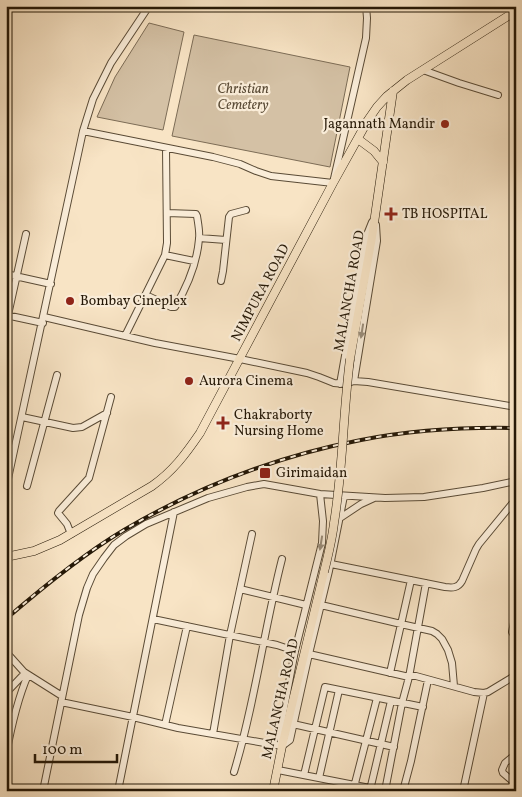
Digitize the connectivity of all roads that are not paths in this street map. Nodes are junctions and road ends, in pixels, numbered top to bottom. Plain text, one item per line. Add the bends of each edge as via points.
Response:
1 (149, 6) edge
2 (366, 6) edge
3 (516, 11) edge
4 (423, 70) junction
5 (393, 91) junction
6 (498, 95) dead end
7 (84, 131) junction
8 (358, 139) junction
9 (166, 148) junction
10 (383, 162) junction
11 (333, 183) junction
12 (246, 210) dead end
13 (167, 213) junction
14 (376, 214) junction
15 (26, 234) dead end
16 (199, 238) junction
17 (226, 240) junction
18 (166, 255) junction
19 (194, 261) junction
20 (6, 274) edge
21 (16, 276) junction
22 (221, 281) dead end
23 (51, 284) junction
24 (146, 295) junction
25 (7, 315) edge
26 (43, 320) junction
27 (124, 336) junction
28 (240, 359) junction
29 (57, 375) dead end
30 (354, 382) junction
31 (340, 384) junction
32 (111, 397) dead end
33 (516, 408) edge
34 (107, 413) junction
35 (22, 417) junction
36 (44, 422) junction
37 (516, 481) edge
38 (27, 486) dead end
39 (6, 488) edge
40 (320, 494) junction
41 (344, 496) junction
42 (375, 497) junction
43 (516, 499) edge
44 (174, 512) junction
45 (340, 518) junction
46 (71, 534) junction
47 (252, 534) dead end
48 (6, 556) edge
49 (282, 559) dead end
50 (331, 564) junction
51 (411, 580) junction
52 (426, 583) junction
53 (240, 589) junction
54 (272, 597) junction
55 (306, 604) junction
56 (321, 605) junction
57 (516, 613) edge
58 (153, 619) junction
59 (401, 624) junction
60 (187, 626) junction
61 (417, 628) junction
62 (230, 636) junction
63 (516, 638) edge
64 (263, 642) junction
65 (295, 651) junction
66 (6, 652) edge
67 (309, 654) junction
68 (390, 673) junction
69 (27, 674) junction
70 (516, 675) edge
71 (409, 677) junction
72 (428, 680) junction
73 (454, 686) junction
74 (339, 690) junction
75 (6, 693) edge
76 (484, 693) junction
77 (377, 698) junction
78 (62, 699) junction
79 (391, 701) junction
80 (402, 703) junction
81 (423, 708) junction
82 (133, 717) junction
83 (293, 724) junction
84 (165, 725) junction
85 (315, 729) junction
86 (329, 732) junction
87 (213, 734) junction
88 (244, 740) junction
89 (366, 741) junction
90 (380, 744) junction
91 (282, 746) junction
92 (394, 747) junction
93 (516, 754) edge
94 (6, 755) edge
95 (278, 770) junction
96 (234, 772) dead end
97 (304, 775) junction
98 (319, 778) junction
99 (516, 784) edge
100 (354, 788) edge
101 (370, 789) edge
102 (43, 791) edge
103 (118, 791) edge
104 (273, 791) edge
105 (403, 791) edge
106 (463, 791) edge

1 - 7 street via 111,63 93,99
2 - 11 street via 366,38
3 - 4 main road, NIMPURA ROAD
4 - 5 main road, NIMPURA ROAD
4 - 6 street
5 - 8 main road, NIMPURA ROAD via 377,107
5 - 10 main road, MALANCHA ROAD
7 - 9 street
7 - 23 street
8 - 10 main road
8 - 11 main road, NIMPURA ROAD
9 - 11 street via 240,164 271,176
9 - 13 street
10 - 14 main road, MALANCHA ROAD
11 - 28 main road, NIMPURA ROAD
12 - 17 street via 231,214
13 - 16 street via 196,214
13 - 18 street
14 -> 30 street via 377,241
14 - 31 street via 366,237
14 - 91 main road, MALANCHA ROAD, bridge via 350,359 330,546
15 - 21 street
16 - 17 street
16 - 19 street
17 - 22 street
18 - 19 street
18 - 24 street
19 - 24 street via 174,308
20 - 21 street
21 - 23 street
21 - 25 street
23 - 26 street
24 - 27 street
25 - 26 street
26 - 27 street
26 - 35 street
27 - 28 street
28 - 31 street via 307,373
28 - 46 main road, NIMPURA ROAD via 185,456 152,486
29 - 36 street
30 - 31 street
30 - 33 street
32 - 34 street
34 - 36 street via 78,428
34 - 46 street via 89,478 58,513
35 - 36 street
35 - 39 street
36 - 38 street
37 - 42 street via 424,496
40 - 41 street
40 - 44 street via 264,484 216,496
40 -> 55 street via 322,543
41 - 42 street
41 - 45 street
42 - 45 street
43 - 52 street via 476,550 460,585 453,588
44 - 58 street
44 - 78 street via 146,524 114,545 93,574 79,615
45 - 50 street
46 - 48 main road, NIMPURA ROAD via 34,551
47 - 53 street
49 - 54 street
50 - 51 street
50 - 56 street
51 - 52 street
51 - 59 street
52 - 61 street
53 - 54 street
53 - 62 street
54 - 55 street
54 - 64 street
55 - 65 street
56 - 59 street
56 - 67 street
57 - 63 street via 512,632
58 - 60 street
58 - 82 street
59 - 61 street
59 - 68 street
60 - 62 street
60 - 84 street
61 - 71 street
61 - 73 street via 437,634 442,639 452,663
62 - 64 street
62 - 87 street
64 - 65 street
64 - 88 street
65 - 91 street via 279,735
66 - 69 street
67 - 68 street
67 - 83 street
68 - 71 street
69 - 75 street
69 - 78 street
69 - 94 street
70 - 76 street
71 - 72 street
71 - 80 street
72 - 73 street
72 - 81 street
73 - 76 street
74 - 77 street
74 - 85 street via 325,687
74 - 86 street
76 - 106 street
77 - 79 street
77 - 89 street
78 - 82 street
78 - 102 street
79 - 80 street
79 - 90 street
80 - 81 street
80 - 92 street
81 - 105 street
82 - 84 street
82 - 103 street
83 - 85 street
83 - 91 street via 290,740
84 - 87 street
85 - 86 street
85 - 97 street
86 - 89 street
86 - 98 street
87 - 88 street
88 - 91 street
88 - 96 street
89 - 90 street
89 - 100 street
90 - 92 street
90 - 101 street
91 - 95 main road, MALANCHA ROAD
92 - 101 street via 385,791
93 - 99 street via 502,770
95 - 97 street
95 - 104 main road, MALANCHA ROAD
97 - 98 street
98 - 100 street
100 - 101 street

